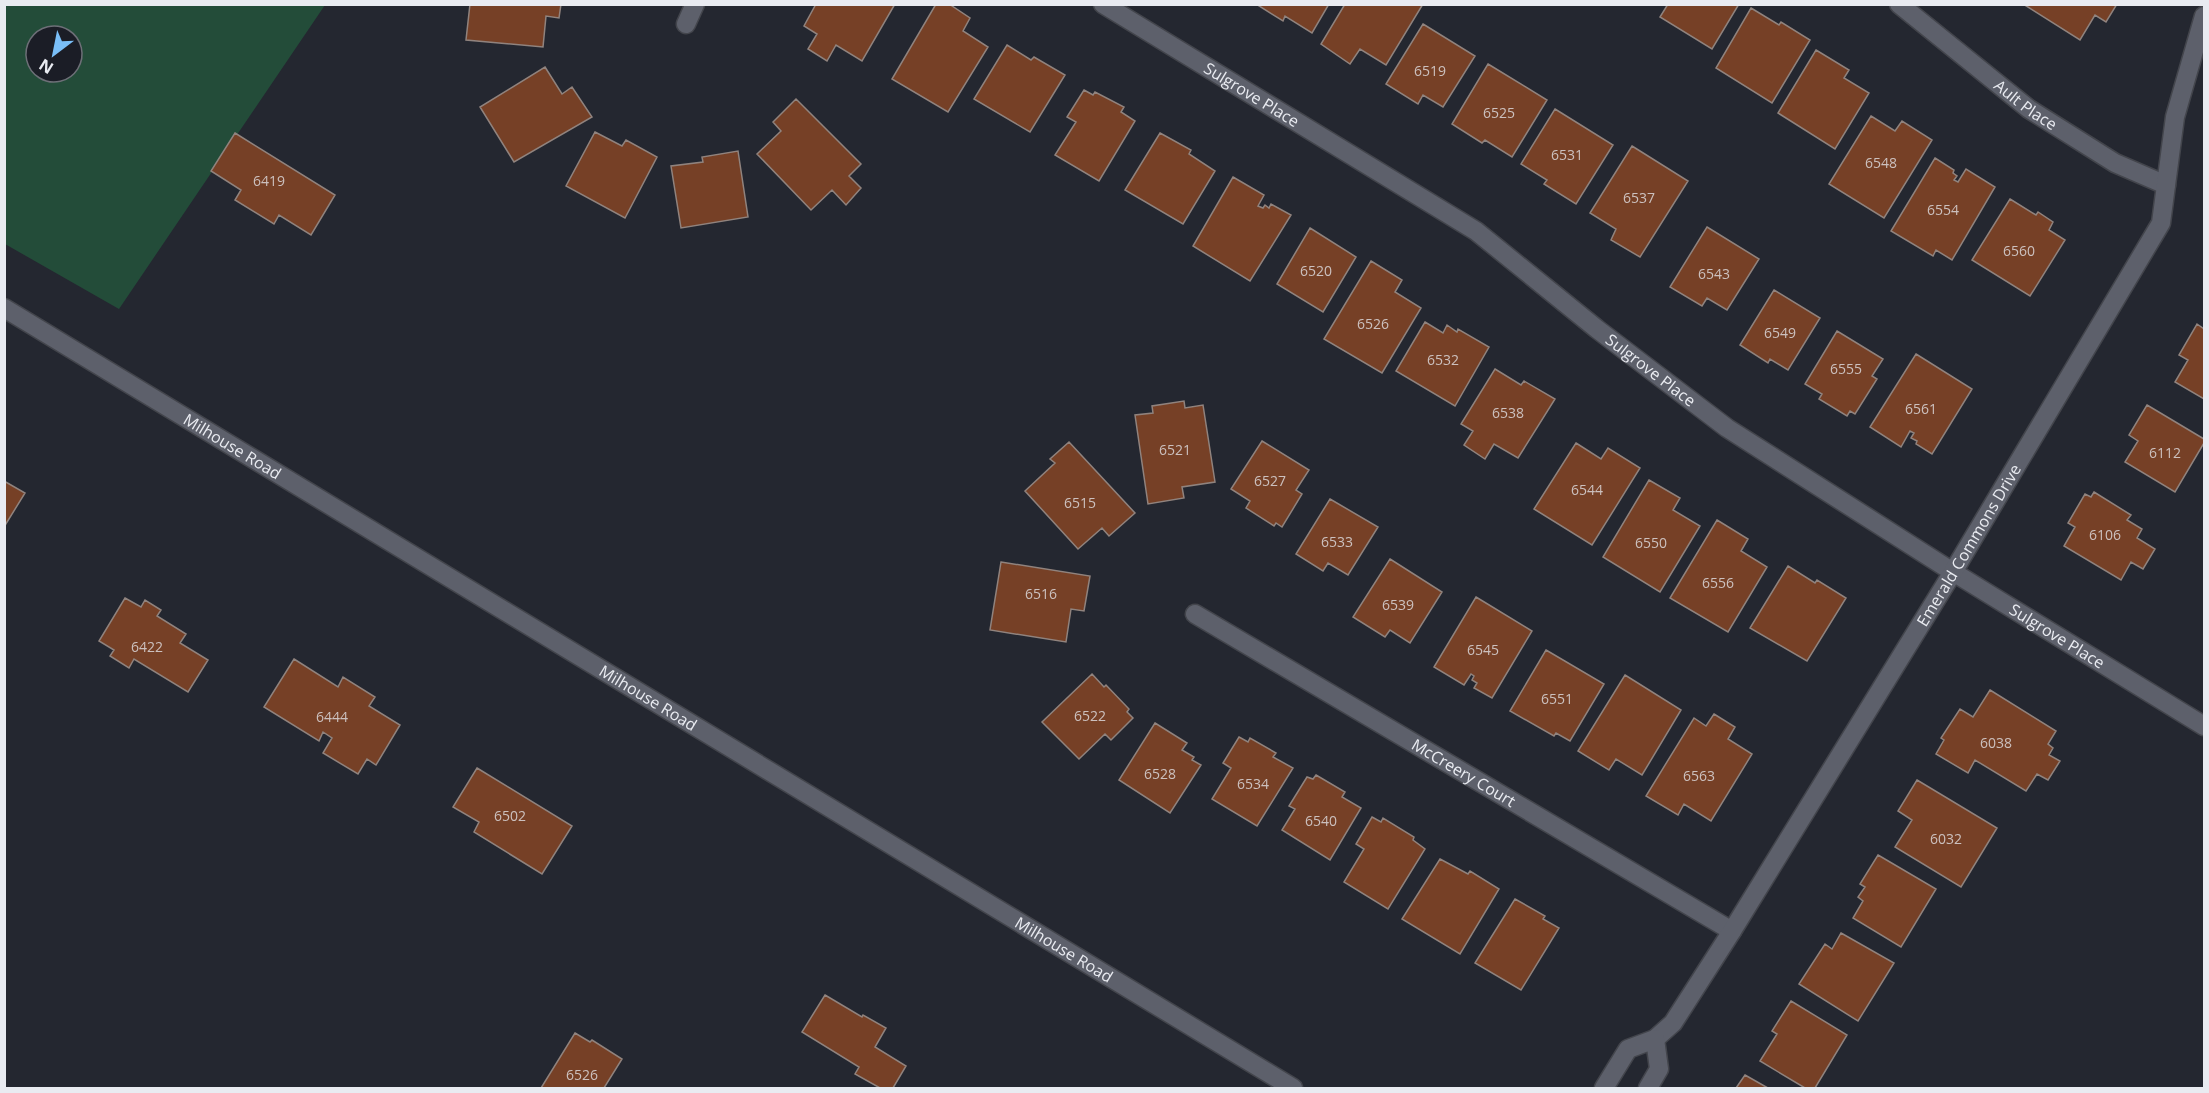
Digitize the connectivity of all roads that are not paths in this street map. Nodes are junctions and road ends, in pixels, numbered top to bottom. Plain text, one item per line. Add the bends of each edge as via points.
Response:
1 (695, 4) edge
2 (1103, 4) edge
3 (1899, 4) edge
4 (2205, 16) edge
5 (686, 24) dead end
6 (2166, 185) junction
7 (4, 308) edge
8 (1953, 573) junction
9 (1195, 614) dead end
10 (2205, 726) edge
11 (1732, 931) junction
12 (1655, 1039) junction
13 (1293, 1089) edge
14 (1604, 1089) edge
15 (1648, 1089) edge

1 - 5 street
2 - 8 street, Sulgrove Place via 1476,231 1727,428
3 - 6 street, Ault Place via 2029,109 2115,163
4 - 6 street, Emerald Commons Drive via 2175,117
6 - 8 street, Emerald Commons Drive via 2161,223
7 - 13 street, Milhouse Road
8 - 10 street, Sulgrove Place
8 - 11 street, Emerald Commons Drive
9 - 11 street, McCreery Court
11 - 12 street, Emerald Commons Drive via 1673,1023
12 - 14 street via 1628,1049
12 - 15 street via 1659,1069

